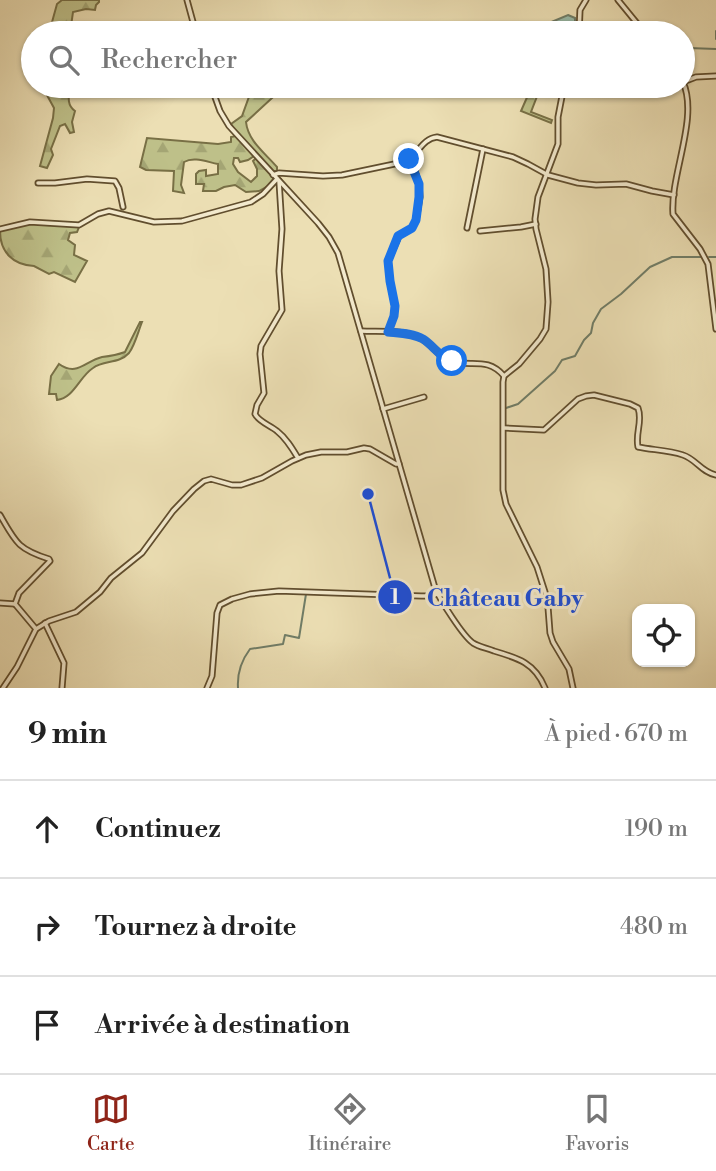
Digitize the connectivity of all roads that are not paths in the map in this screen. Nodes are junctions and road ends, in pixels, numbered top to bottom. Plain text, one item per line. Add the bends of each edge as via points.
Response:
1 (187, 0) edge
2 (586, 0) edge
3 (618, 0) edge
4 (193, 21) edge
5 (580, 21) edge
6 (635, 21) edge
7 (716, 76) edge
8 (695, 77) edge
9 (215, 98) edge
10 (562, 98) edge
11 (687, 98) edge
12 (483, 149) junction
13 (409, 159) junction
14 (273, 175) junction
15 (548, 175) junction
16 (278, 180) junction
17 (38, 183) dead end
18 (674, 195) junction
19 (123, 207) junction
20 (120, 213) junction
21 (136, 218) junction
22 (536, 225) junction
23 (467, 228) dead end
24 (0, 229) edge
25 (480, 230) dead end
26 (716, 329) edge
27 (361, 331) junction
28 (388, 332) junction
29 (505, 376) junction
30 (424, 397) dead end
31 (383, 409) junction
32 (503, 428) junction
33 (298, 458) junction
34 (399, 464) junction
35 (716, 475) edge
36 (0, 515) edge
37 (437, 594) junction
38 (0, 603) edge
39 (15, 604) junction
40 (45, 623) junction
41 (36, 629) junction
42 (3, 688) edge
43 (62, 688) edge
44 (207, 688) edge
45 (545, 688) edge
46 (573, 688) edge

1 - 4 street
2 - 5 street
3 - 6 street
7 - 8 street
9 - 14 street via 229,126
10 - 15 street via 558,144
11 - 18 street
12 - 13 street via 432,137
12 - 15 street via 521,160
12 - 23 street
13 - 14 street via 342,175
13 - 28 street via 419,197 416,220 398,236 388,261 395,306
14 - 16 street
15 - 18 street
15 - 22 street via 538,197
16 - 21 street via 251,202 182,222
16 - 27 street via 333,243
16 - 33 street via 282,310 261,346 264,393 255,414 280,433
17 - 19 street via 115,181
18 - 26 street via 674,214 708,264
19 - 20 street
19 - 21 street
20 - 21 street
20 - 24 street via 104,212 79,225 30,222
22 - 25 street
22 - 29 street via 546,269 546,329
27 - 28 street
27 - 31 street
28 - 29 street via 419,337 447,360 487,364
29 - 32 street
30 - 31 street
31 - 34 street
32 - 35 street via 544,430 578,399 606,398 638,408 638,446 685,455
32 - 46 street via 506,504 537,567 550,634 569,668
33 - 34 street via 363,447
33 - 40 street via 243,484 204,481 169,516 142,553 85,606
34 - 37 street
36 - 39 street via 21,547 50,561 19,593
37 - 44 street via 279,591 226,601 217,613
37 - 45 street via 471,641 522,660 535,670
38 - 39 street
39 - 41 street
40 - 41 street
40 - 43 street via 64,663
41 - 42 street

